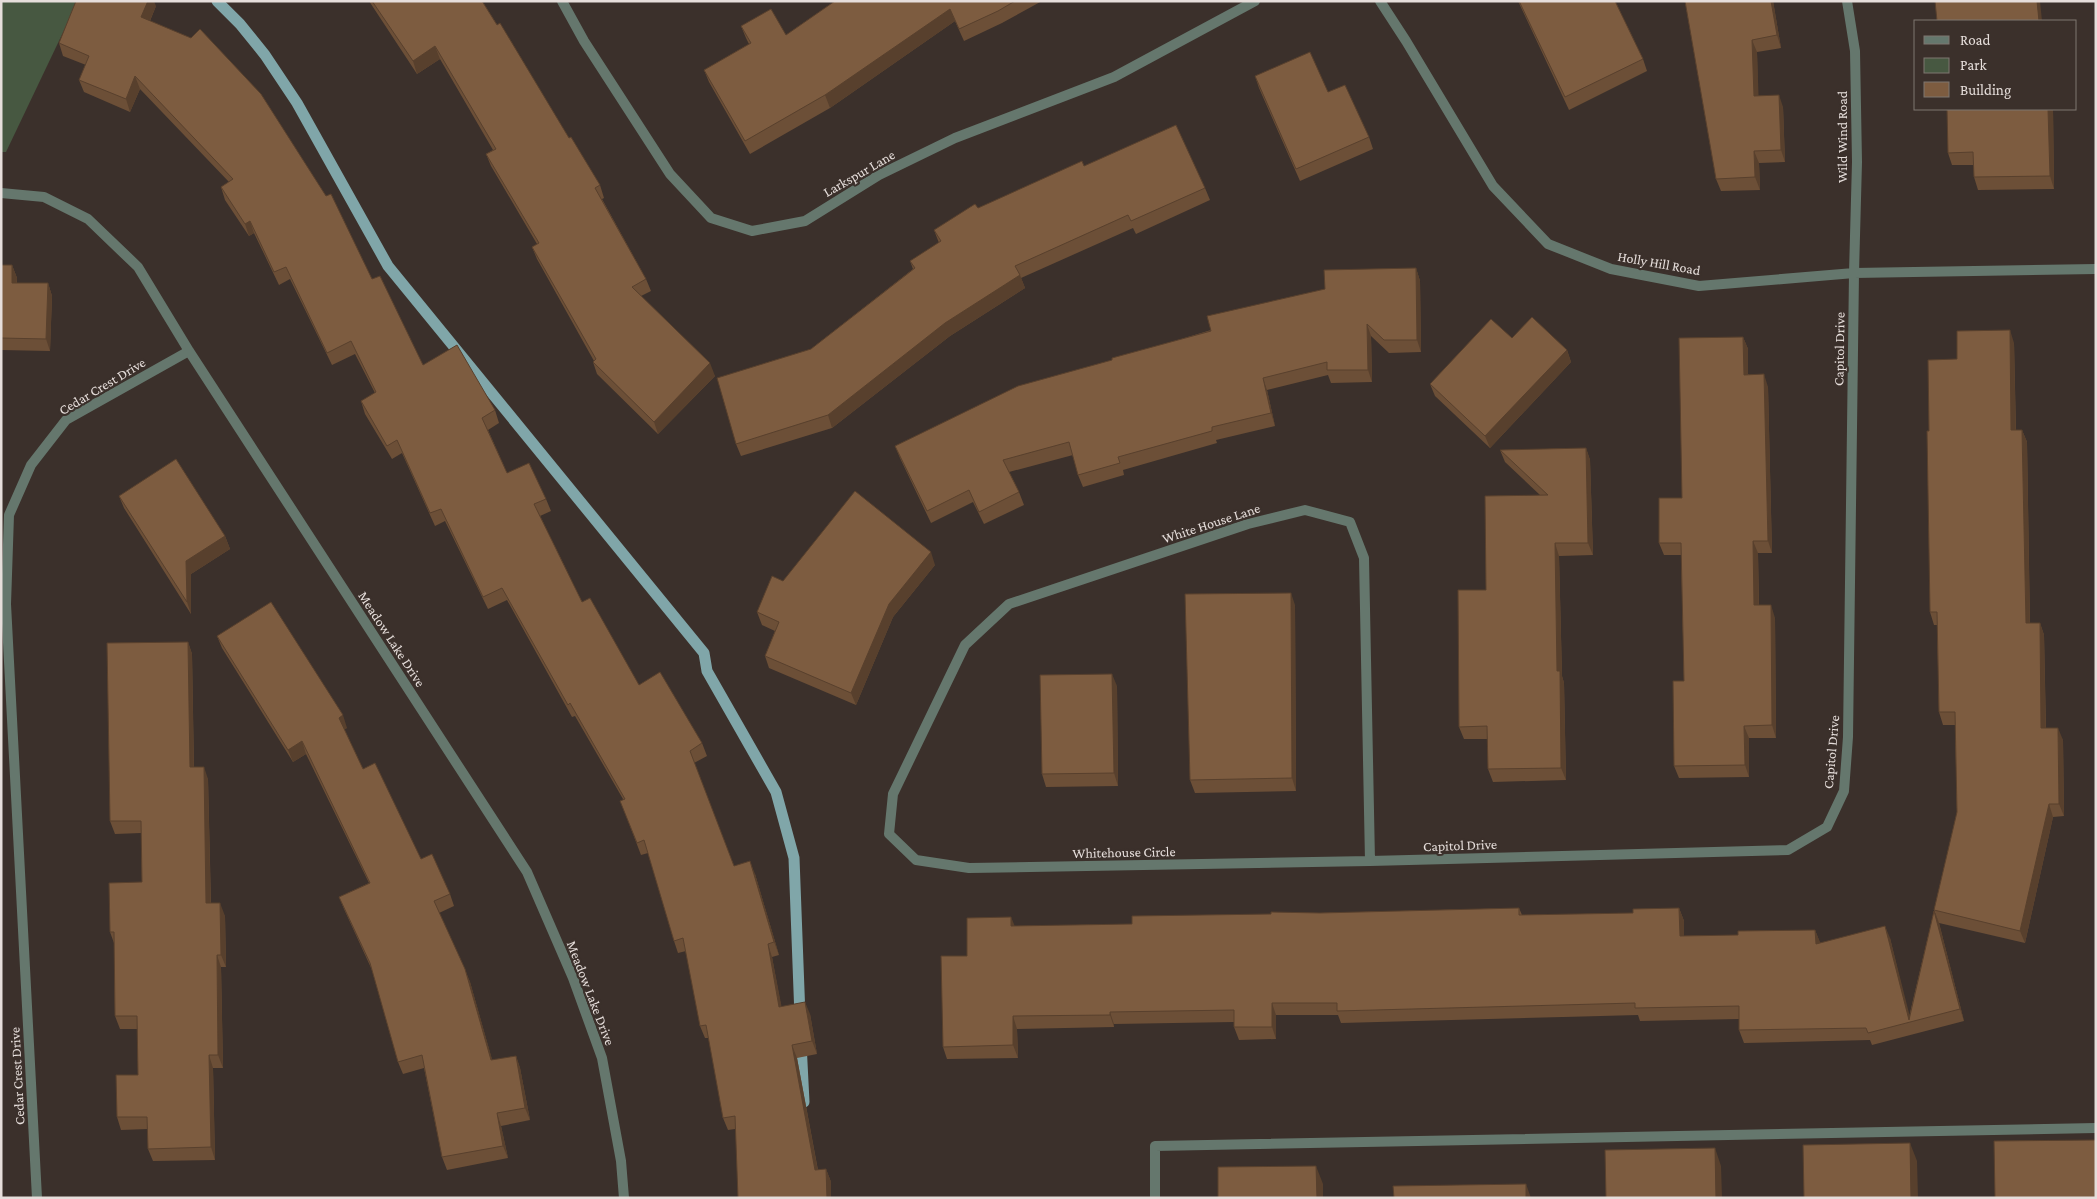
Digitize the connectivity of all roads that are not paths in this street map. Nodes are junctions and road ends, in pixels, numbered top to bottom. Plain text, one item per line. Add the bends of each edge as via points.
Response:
1 (562, 1) edge
2 (1255, 1) edge
3 (1380, 1) edge
4 (1847, 1) edge
5 (1, 193) edge
6 (2096, 269) edge
7 (1854, 273) junction
8 (189, 351) junction
9 (889, 834) joint
10 (1370, 861) junction
11 (2096, 1128) edge
12 (37, 1198) edge
13 (624, 1198) edge
14 (1156, 1198) edge

1 - 2 street, Larkspur Lane via 584,42 670,174 711,218 752,231 805,221 888,171 955,138 1114,77
3 - 7 street, Holly Hill Road via 1493,186 1548,244 1610,269 1700,286
4 - 7 street, Wild Wind Road via 1855,50 1857,162
5 - 8 street, Meadow Lake Drive via 44,197 88,219 138,267
6 - 7 street, Holly Hill Road
7 - 10 street, Capitol Drive via 1848,737 1844,791 1827,827 1788,850
8 - 12 street, Cedar Crest Drive via 66,420 31,465 9,515 6,604
8 - 13 street, Meadow Lake Drive via 527,872 573,978 602,1058 621,1161
9 - 10 street, Whitehouse Circle via 916,860 969,868
9 - 10 street, White House Lane via 893,794 966,645 1009,604 1248,524 1306,510 1350,522 1364,558
11 - 14 street via 1155,1146

